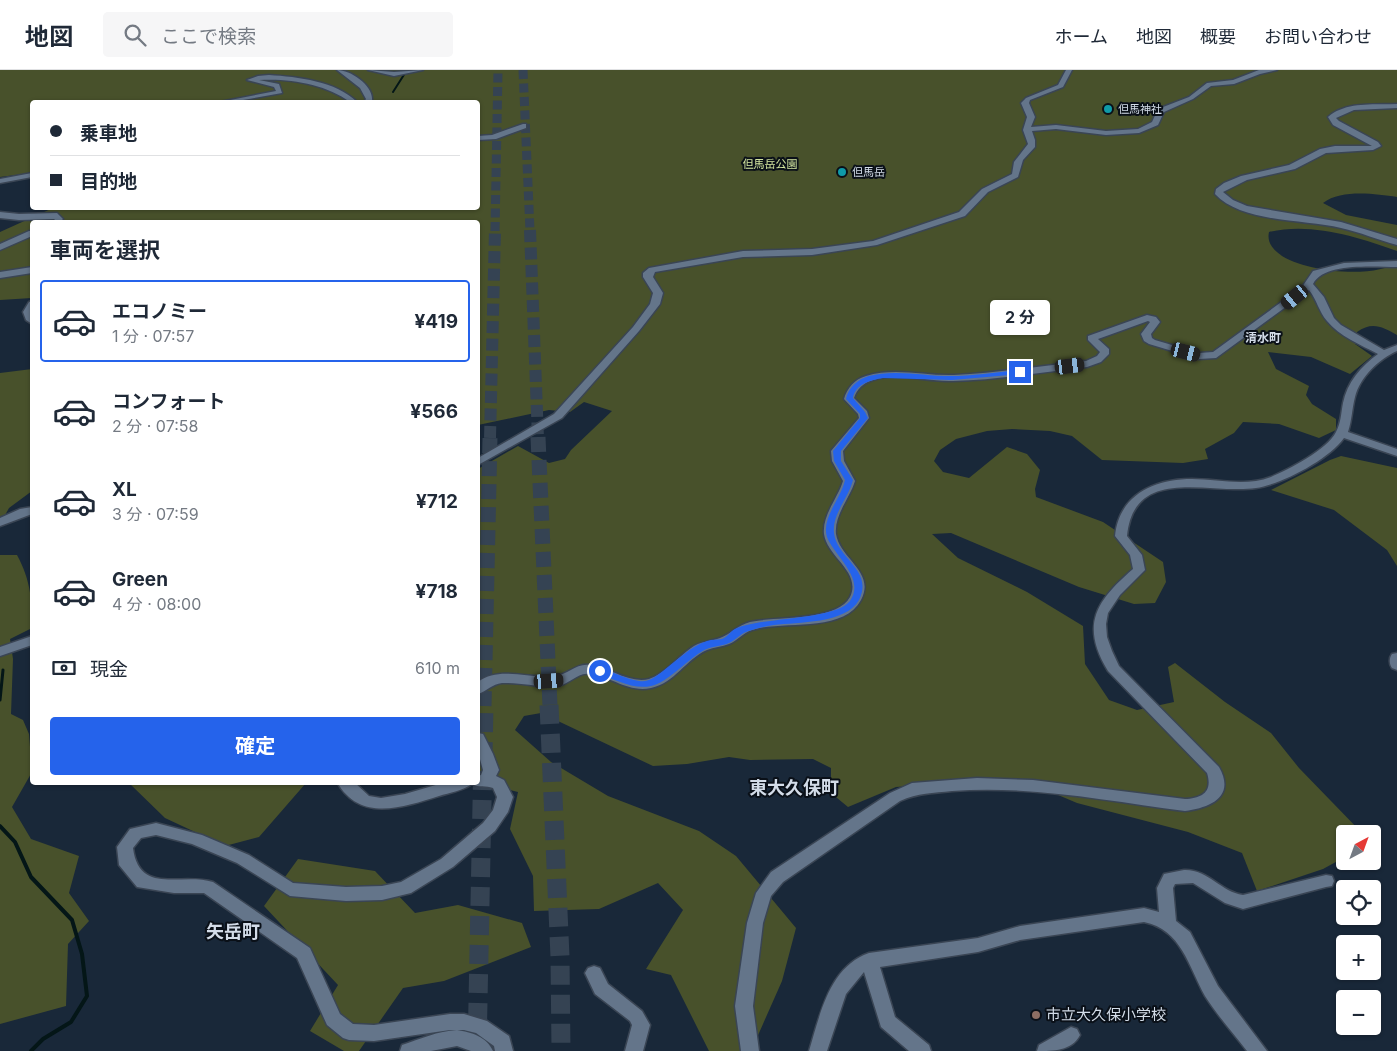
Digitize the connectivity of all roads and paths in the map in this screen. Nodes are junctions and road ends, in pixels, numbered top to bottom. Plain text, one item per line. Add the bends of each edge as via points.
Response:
1 (340, 70) edge
2 (371, 70) edge
3 (420, 70) edge
4 (1069, 70) edge
5 (1274, 70) edge
6 (234, 100) edge
7 (351, 100) edge
8 (370, 100) edge
9 (1397, 106) edge
10 (523, 126) dead end
11 (1027, 130) junction
12 (480, 138) edge
13 (30, 175) edge
14 (0, 181) edge
15 (0, 215) edge
16 (58, 220) edge
17 (30, 233) edge
18 (1397, 242) edge
19 (0, 247) edge
20 (1397, 264) edge
21 (1377, 265) junction
22 (30, 270) edge
23 (1397, 271) edge
24 (0, 275) edge
25 (1308, 284) junction
26 (1397, 348) edge
27 (1383, 353) junction
28 (1341, 433) junction
29 (1397, 453) edge
30 (480, 461) edge
31 (30, 511) edge
32 (0, 522) edge
33 (30, 641) edge
34 (0, 652) edge
35 (1397, 657) edge
36 (1397, 665) edge
37 (480, 688) edge
38 (480, 742) edge
39 (482, 780) edge
40 (347, 785) edge
41 (456, 785) edge
42 (1326, 881) dead end
43 (1168, 924) junction
44 (870, 960) junction
45 (594, 973) dead end
46 (1072, 1035) dead end
47 (409, 1051) edge
48 (484, 1051) edge
49 (504, 1051) edge
50 (634, 1051) edge
51 (750, 1051) edge
52 (818, 1051) edge
53 (922, 1051) edge
54 (1046, 1051) edge
55 (1258, 1051) edge

1 - 8 street via 368,92
2 - 3 street via 394,74
4 - 11 street via 1062,86 1025,103 1031,118
5 - 11 street via 1234,82 1209,84 1191,98 1161,111 1155,123 1139,131 1106,133 1056,127
6 - 7 street via 280,92 277,85 250,80 266,77 326,87
9 - 18 street via 1349,110 1332,117 1336,123 1377,146 1373,148 1322,151 1293,166 1242,179 1219,191 1224,199 1242,207 1272,215 1340,224
10 - 12 street via 493,137
11 - 30 street via 1031,148 1018,160 1015,175 985,190 970,202 962,214 953,218 874,243 812,252 743,254 652,270 648,277 658,293 655,304 584,388 558,416
13 - 14 street
15 - 16 street via 57,216
17 - 19 street
20 - 21 street
21 - 23 street
21 - 25 street via 1322,271
22 - 24 street
25 - 27 street via 1338,327
25 - 37 street via 1285,305 1216,355 1182,352 1152,342 1146,334 1155,322 1147,318 1091,338 1105,351 1097,361 1086,364 983,376 870,378 850,393 849,399 864,418 837,451 838,461 849,480 832,518 830,535 857,575 858,592 854,602 844,610 830,616 771,622 739,630 726,641 709,643 697,650 653,682 640,685 588,668 559,680 500,679
26 - 27 street
27 - 28 street via 1353,388
28 - 29 street
28 - 51 street via 1326,450 1275,479 1254,486 1182,481 1158,485 1137,498 1122,520 1121,536 1136,555 1139,570 1103,606 1098,627 1103,649 1113,668 1214,771 1217,790 1212,797 1197,804 1184,805 1033,786 977,784 912,789 895,797 777,877 764,893 755,923 744,1006
31 - 32 street
33 - 34 street
35 - 36 street
38 - 39 street via 491,770
39 - 49 street via 500,784 505,797 500,812 489,827 447,863 406,888 382,893 346,894 290,889 243,860 196,839 156,829 136,833 124,847 127,865 144,882 174,887 207,887 304,953 333,1020 349,1032 374,1033 464,1022 481,1027 503,1042
40 - 41 street via 372,803 396,802
42 - 43 street via 1235,902 1198,878 1170,879 1165,888
43 - 44 street via 1144,915 1020,933 978,945
43 - 55 street via 1184,937 1212,991
44 - 52 street via 854,968 839,986
44 - 53 street via 888,1021
45 - 50 street via 601,990 636,1016 641,1025
46 - 54 street
47 - 48 street via 447,1037 464,1040

